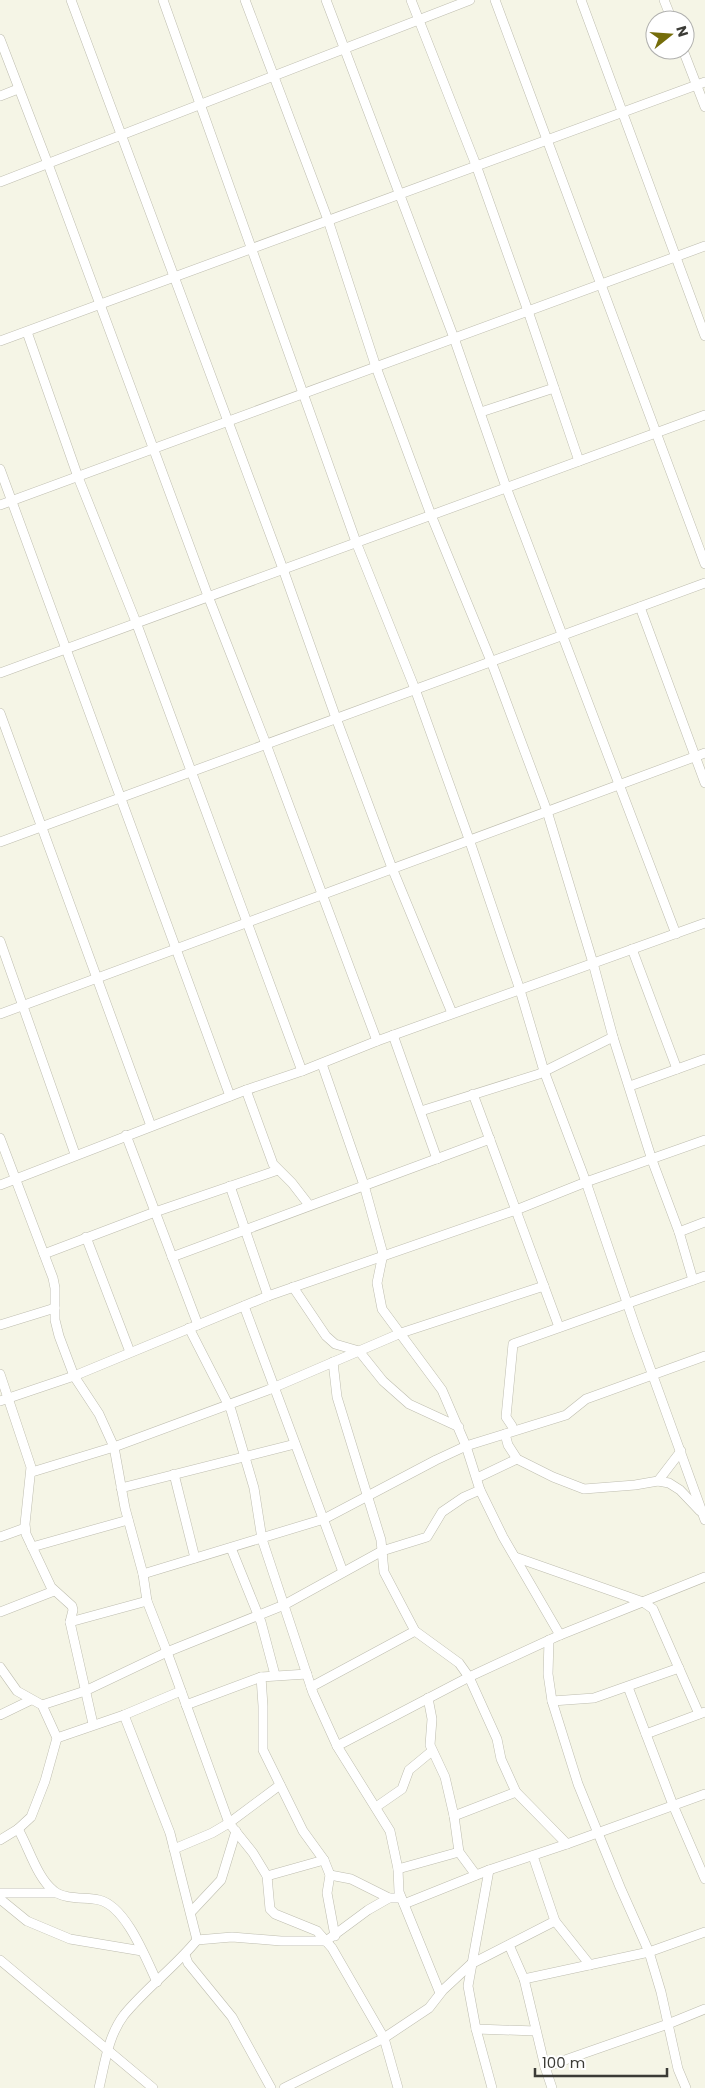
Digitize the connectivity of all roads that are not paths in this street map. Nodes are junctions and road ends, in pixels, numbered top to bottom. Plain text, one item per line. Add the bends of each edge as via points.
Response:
1 (71, 0) edge
2 (162, 0) edge
3 (245, 0) edge
4 (326, 0) edge
5 (411, 0) edge
6 (470, 0) edge
7 (495, 0) edge
8 (581, 0) edge
9 (419, 20) junction
10 (0, 39) edge
11 (344, 49) junction
12 (688, 60) edge
13 (274, 76) junction
14 (701, 83) edge
15 (18, 89) junction
16 (0, 96) edge
17 (200, 105) junction
18 (705, 107) edge
19 (622, 111) junction
20 (121, 135) junction
21 (547, 139) junction
22 (48, 164) junction
23 (476, 165) junction
24 (0, 182) edge
25 (398, 194) junction
26 (328, 220) junction
27 (705, 246) edge
28 (250, 249) junction
29 (676, 257) junction
30 (173, 277) junction
31 (601, 284) junction
32 (100, 304) junction
33 (528, 311) junction
34 (26, 332) junction
35 (705, 336) edge
36 (454, 338) junction
37 (0, 341) edge
38 (376, 367) junction
39 (554, 388) junction
40 (304, 394) junction
41 (481, 412) junction
42 (705, 414) edge
43 (228, 421) junction
44 (657, 432) junction
45 (153, 449) junction
46 (579, 461) junction
47 (0, 469) edge
48 (78, 477) junction
49 (506, 488) junction
50 (12, 501) junction
51 (0, 505) edge
52 (431, 515) junction
53 (356, 542) junction
54 (705, 564) edge
55 (283, 569) junction
56 (705, 583) edge
57 (208, 596) junction
58 (640, 606) junction
59 (136, 622) junction
60 (562, 635) junction
61 (66, 648) junction
62 (491, 661) junction
63 (0, 672) edge
64 (415, 689) junction
65 (0, 713) edge
66 (336, 718) junction
67 (266, 744) junction
68 (705, 753) edge
69 (695, 756) junction
70 (191, 771) junction
71 (705, 783) edge
72 (620, 784) junction
73 (120, 797) junction
74 (547, 811) junction
75 (41, 826) junction
76 (469, 839) junction
77 (0, 842) edge
78 (392, 868) junction
79 (323, 895) junction
80 (248, 923) junction
81 (705, 923) edge
82 (676, 934) junction
83 (0, 941) edge
84 (632, 949) junction
85 (177, 950) junction
86 (593, 963) junction
87 (97, 978) junction
88 (520, 990) junction
89 (22, 1006) junction
90 (0, 1014) edge
91 (452, 1014) junction
92 (393, 1035) junction
93 (613, 1037) junction
94 (377, 1041) junction
95 (705, 1058) edge
96 (322, 1064) junction
97 (678, 1069) junction
98 (302, 1071) junction
99 (544, 1071) junction
100 (630, 1086) junction
101 (246, 1090) junction
102 (473, 1094) junction
103 (230, 1096) junction
104 (421, 1112) junction
105 (151, 1126) junction
106 (126, 1135) junction
107 (0, 1138) edge
108 (490, 1140) junction
109 (705, 1140) edge
110 (75, 1154) junction
111 (437, 1158) junction
112 (652, 1160) junction
113 (278, 1170) junction
114 (16, 1179) junction
115 (586, 1182) junction
116 (0, 1185) edge
117 (364, 1185) junction
118 (230, 1186) junction
119 (309, 1205) junction
120 (516, 1210) junction
121 (155, 1212) junction
122 (705, 1222) edge
123 (245, 1230) junction
124 (679, 1232) junction
125 (86, 1237) junction
126 (44, 1254) junction
127 (384, 1254) junction
128 (172, 1257) junction
129 (705, 1276) edge
130 (693, 1280) junction
131 (544, 1286) junction
132 (293, 1287) junction
133 (268, 1296) junction
134 (628, 1304) junction
135 (244, 1306) junction
136 (55, 1308) junction
137 (0, 1325) edge
138 (194, 1327) junction
139 (559, 1327) junction
140 (401, 1333) junction
141 (359, 1351) junction
142 (130, 1352) junction
143 (705, 1356) edge
144 (333, 1362) junction
145 (0, 1374) edge
146 (653, 1375) junction
147 (74, 1376) junction
148 (274, 1387) junction
149 (4, 1400) edge
150 (229, 1404) junction
151 (512, 1426) dead end
152 (458, 1427) junction
153 (505, 1434) junction
154 (295, 1444) junction
155 (466, 1446) junction
156 (114, 1447) junction
157 (680, 1451) junction
158 (246, 1456) junction
159 (517, 1459) junction
160 (32, 1472) junction
161 (174, 1474) junction
162 (476, 1478) junction
163 (658, 1481) junction
164 (121, 1488) junction
165 (480, 1490) junction
166 (367, 1495) junction
167 (704, 1517) edge
168 (324, 1519) junction
169 (128, 1520) junction
170 (25, 1528) junction
171 (0, 1537) edge
172 (262, 1539) junction
173 (32, 1547) junction
174 (231, 1548) junction
175 (382, 1551) junction
176 (515, 1557) junction
177 (195, 1558) junction
178 (343, 1572) junction
179 (143, 1574) junction
180 (705, 1577) edge
181 (54, 1591) junction
182 (147, 1601) junction
183 (643, 1602) junction
184 (284, 1605) junction
185 (0, 1612) edge
186 (259, 1616) junction
187 (70, 1622) junction
188 (415, 1631) junction
189 (560, 1635) junction
190 (549, 1640) junction
191 (167, 1652) junction
192 (0, 1667) edge
193 (679, 1668) junction
194 (306, 1674) junction
195 (275, 1675) junction
196 (0, 1676) edge
197 (469, 1676) junction
198 (261, 1677) junction
199 (12, 1683) junction
200 (311, 1687) junction
201 (628, 1688) junction
202 (85, 1691) junction
203 (180, 1691) junction
204 (428, 1698) junction
205 (31, 1700) junction
206 (552, 1701) junction
207 (42, 1705) junction
208 (186, 1705) junction
209 (702, 1713) edge
210 (0, 1715) edge
211 (124, 1715) junction
212 (93, 1724) junction
213 (646, 1734) junction
214 (56, 1738) junction
215 (337, 1746) junction
216 (432, 1752) junction
217 (280, 1785) junction
218 (516, 1792) junction
219 (705, 1794) edge
220 (673, 1805) junction
221 (376, 1807) junction
222 (454, 1816) junction
223 (229, 1824) junction
224 (18, 1829) junction
225 (236, 1831) junction
226 (598, 1832) junction
227 (0, 1840) edge
228 (566, 1844) junction
229 (174, 1850) junction
230 (459, 1852) junction
231 (533, 1856) junction
232 (324, 1860) junction
233 (398, 1869) junction
234 (489, 1870) junction
235 (330, 1874) junction
236 (476, 1875) junction
237 (266, 1876) junction
238 (705, 1877) edge
239 (0, 1893) edge
240 (55, 1893) junction
241 (389, 1898) junction
242 (0, 1899) edge
243 (403, 1901) junction
244 (191, 1912) junction
245 (555, 1921) junction
246 (705, 1932) edge
247 (335, 1936) junction
248 (197, 1940) junction
249 (326, 1941) junction
250 (509, 1945) junction
251 (142, 1951) junction
252 (649, 1952) junction
253 (185, 1955) junction
254 (1, 1959) edge
255 (471, 1964) junction
256 (590, 1966) junction
257 (524, 1979) junction
258 (157, 1982) junction
259 (440, 1993) junction
260 (705, 2009) edge
261 (668, 2024) junction
262 (476, 2029) junction
263 (536, 2031) junction
264 (384, 2038) junction
265 (107, 2050) junction
266 (545, 2067) junction
267 (99, 2088) edge
268 (153, 2088) edge
269 (271, 2088) edge
270 (284, 2088) edge
271 (398, 2088) edge
272 (492, 2088) edge
273 (552, 2088) edge
274 (686, 2088) edge

1 - 20 street
2 - 17 street
3 - 13 street
4 - 11 street
5 - 9 street
6 - 9 street
7 - 21 street
8 - 19 street
9 - 11 street
9 - 23 street
10 - 15 street
11 - 13 street
11 - 25 street
12 - 14 street
13 - 17 street
13 - 26 street
14 - 18 street
14 - 19 street
15 - 16 street
15 - 22 street
17 - 20 street
17 - 28 street
19 - 21 street
19 - 29 street
20 - 22 street
20 - 30 street
21 - 23 street
21 - 31 street
22 - 24 street
22 - 32 street
23 - 25 street
23 - 33 street
25 - 26 street
25 - 36 street
26 - 28 street
26 - 38 street
27 - 29 street
28 - 30 street
28 - 40 street
29 - 31 street
29 - 35 street
30 - 32 street
30 - 43 street
31 - 33 street
31 - 44 street
32 - 34 street
32 - 45 street
33 - 36 street
33 - 39 street
34 - 37 street
34 - 48 street
36 - 38 street
36 - 41 street
38 - 40 street
38 - 52 street
39 - 41 street
39 - 46 street
40 - 43 street
40 - 53 street
41 - 49 street
42 - 44 street
43 - 45 street
43 - 55 street
44 - 46 street
44 - 54 street
45 - 48 street
45 - 57 street
46 - 49 street
47 - 50 street
48 - 50 street
48 - 59 street
49 - 52 street
49 - 60 street
50 - 51 street
50 - 61 street
52 - 53 street
52 - 62 street
53 - 55 street
53 - 64 street
55 - 57 street
55 - 66 street
56 - 58 street
57 - 59 street
57 - 67 street
58 - 60 street
58 - 69 street
59 - 61 street
59 - 70 street
60 - 62 street
60 - 72 street
61 - 63 street
61 - 73 street
62 - 64 street
62 - 74 street
64 - 66 street
64 - 76 street
65 - 75 street
66 - 67 street
66 - 78 street
67 - 70 street
67 - 79 street
68 - 69 street
69 - 71 street
69 - 72 street
70 - 73 street
70 - 80 street
72 - 74 street
72 - 82 street
73 - 75 street
73 - 85 street
74 - 76 street
74 - 86 street
75 - 77 street
75 - 87 street
76 - 78 street
76 - 88 street
78 - 79 street
78 - 91 street
79 - 80 street
79 - 94 street
80 - 85 street
80 - 98 street
81 - 82 street
82 - 84 street
83 - 89 street
84 - 86 street
84 - 97 street
85 - 87 street
85 - 103 street
86 - 88 street
86 - 93 street
87 - 89 street
87 - 105 street
88 - 91 street
88 - 99 street
89 - 90 street
89 - 110 street
91 - 92 street
92 - 94 street
92 - 104 street
93 - 99 street
93 - 100 street
94 - 96 street
95 - 97 street
96 - 98 street
96 - 117 street
97 - 100 street
98 - 101 street
99 - 102 street
99 - 115 street
100 - 112 street
101 - 103 street
101 - 113 street
102 - 104 street
102 - 108 street
103 - 105 street
104 - 111 street
105 - 106 street
106 - 110 street
106 - 121 street
107 - 114 street
108 - 111 street
108 - 120 street
109 - 112 street
110 - 114 street
111 - 117 street
112 - 115 street
112 - 124 street
113 - 118 street
113 - 119 street
114 - 116 street
114 - 126 street
115 - 120 street
115 - 134 street
117 - 119 street
117 - 127 street
118 - 121 street
118 - 123 street
119 - 123 street
120 - 127 street
120 - 131 street
121 - 125 street
121 - 128 street
122 - 124 street
123 - 128 street
123 - 133 street
124 - 130 street
125 - 126 street
125 - 142 street
126 - 136 street via 55,1288
127 - 132 street
127 - 140 street via 377,1283 379,1300
128 - 138 street
129 - 130 street
130 - 134 street
131 - 139 street
131 - 140 street
132 - 133 street
132 - 141 street via 326,1336 342,1347
133 - 135 street
134 - 139 street
134 - 146 street
135 - 138 street
135 - 148 street
136 - 137 street
136 - 147 street via 56,1329
138 - 142 street
138 - 150 street
139 - 151 street via 513,1344 506,1417
140 - 141 street
140 - 152 street via 442,1390
141 - 144 street
141 - 152 street via 409,1404
142 - 147 street
143 - 146 street
144 - 148 street
144 - 166 street via 337,1397
145 - 149 street
146 - 153 street via 586,1399 566,1415
146 - 157 street
147 - 149 street
147 - 156 street via 99,1414
148 - 150 street
148 - 154 street
149 - 160 street
150 - 156 street
150 - 158 street
152 - 155 street
153 - 155 street
153 - 159 street
154 - 158 street
154 - 168 street
155 - 162 street
155 - 166 street
156 - 160 street
156 - 164 street
157 - 163 street
157 - 167 street
158 - 161 street
158 - 172 street
159 - 162 street
159 - 163 street via 584,1489
160 - 170 street
161 - 164 street
161 - 177 street
162 - 165 street
163 - 167 street via 680,1490
164 - 169 street
165 - 175 street via 442,1512 427,1537
165 - 176 street
166 - 168 street
166 - 175 street
168 - 172 street
168 - 178 street
169 - 173 street
169 - 179 street
170 - 171 street
170 - 173 street
172 - 174 street
172 - 184 street
173 - 181 street
174 - 177 street
174 - 186 street
175 - 178 street
175 - 188 street via 384,1572
176 - 183 street
176 - 189 street
177 - 179 street
178 - 184 street
179 - 182 street
180 - 183 street
181 - 185 street
181 - 187 street via 72,1606
182 - 187 street
182 - 191 street
183 - 189 street
183 - 193 street via 653,1609
184 - 186 street
184 - 194 street
186 - 191 street
186 - 195 street
187 - 202 street
188 - 197 street via 459,1663
188 - 200 street
189 - 190 street
190 - 197 street
190 - 206 street via 548,1674
191 - 202 street
191 - 203 street
192 - 199 street
193 - 201 street
193 - 209 street
194 - 195 street
194 - 200 street
195 - 198 street
196 - 199 street
197 - 204 street
197 - 218 street
198 - 208 street
198 - 217 street via 263,1750
199 - 205 street
200 - 215 street
201 - 206 street via 594,1698
201 - 213 street
202 - 207 street
202 - 212 street
203 - 208 street
203 - 211 street
204 - 215 street
204 - 216 street
205 - 207 street
205 - 210 street
206 - 226 street via 578,1784
207 - 214 street
208 - 223 street
209 - 213 street
211 - 212 street
211 - 229 street
212 - 214 street
213 - 220 street
214 - 224 street via 30,1817
215 - 221 street
216 - 221 street via 409,1770 402,1790
216 - 222 street via 439,1760 445,1777
217 - 223 street
217 - 232 street via 303,1831
218 - 222 street
218 - 228 street
219 - 220 street
220 - 226 street
220 - 238 street
221 - 233 street via 390,1831
222 - 230 street
223 - 225 street
223 - 229 street
224 - 227 street
224 - 240 street via 41,1877
225 - 237 street via 254,1853
225 - 244 street via 220,1880
226 - 228 street
226 - 252 street
228 - 231 street
229 - 244 street
230 - 233 street
230 - 236 street
231 - 234 street
231 - 245 street
232 - 235 street
232 - 237 street
233 - 243 street via 398,1886
234 - 236 street
234 - 255 street
235 - 241 street via 351,1879
235 - 247 street via 327,1892
236 - 243 street
237 - 249 street via 270,1909 318,1931
239 - 240 street
240 - 251 street via 100,1900 114,1907
241 - 243 street
241 - 247 street
242 - 251 street via 27,1920 70,1939
243 - 259 street
244 - 248 street
245 - 250 street
245 - 256 street
246 - 252 street
247 - 249 street
248 - 249 street via 232,1937
248 - 253 street
249 - 264 street
250 - 255 street
250 - 257 street
251 - 258 street
252 - 256 street
252 - 261 street
253 - 258 street
253 - 269 street via 232,2017
254 - 265 street
255 - 259 street
255 - 262 street via 468,1986
256 - 257 street
257 - 263 street
258 - 265 street via 124,2016
259 - 264 street via 429,2008
260 - 261 street
261 - 266 street
261 - 274 street via 678,2069
262 - 263 street
262 - 272 street
263 - 266 street
264 - 270 street
264 - 271 street
265 - 267 street
265 - 268 street
266 - 273 street

